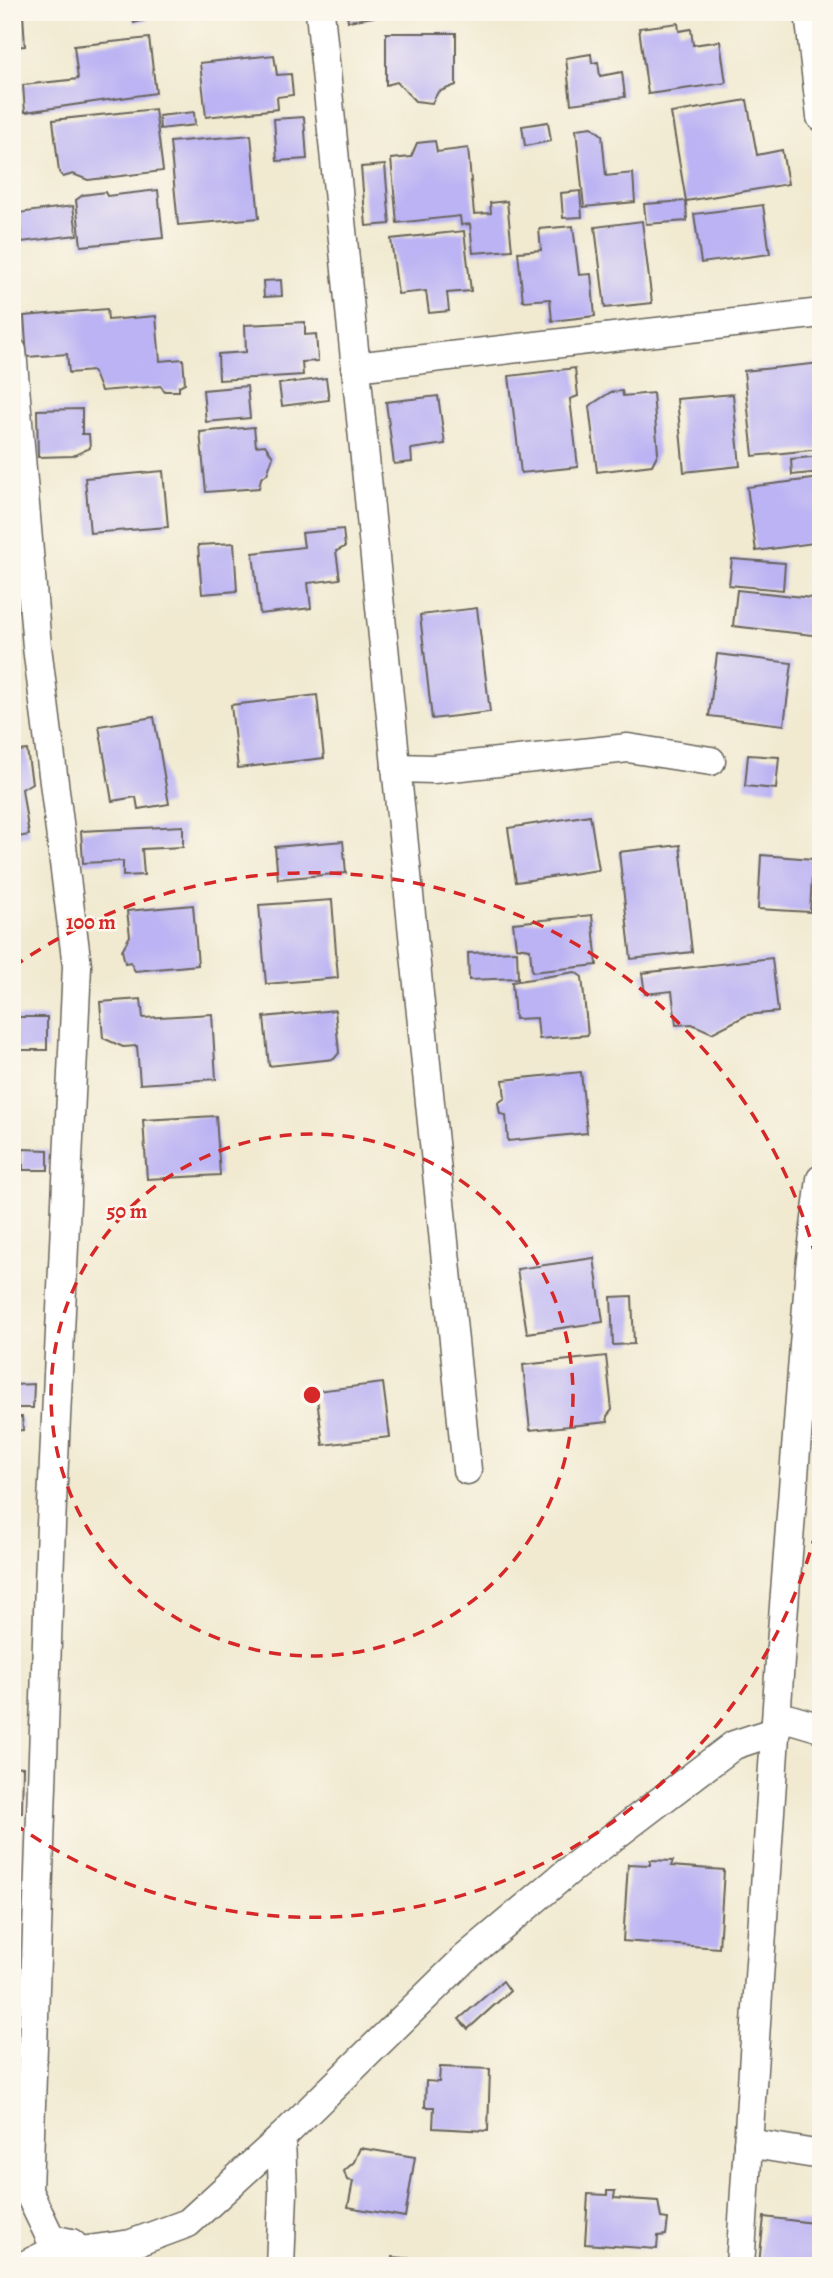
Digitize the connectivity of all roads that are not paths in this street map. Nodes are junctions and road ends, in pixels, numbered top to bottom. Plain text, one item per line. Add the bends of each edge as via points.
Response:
1 (320, 12) edge
2 (810, 12) edge
3 (821, 117) edge
4 (821, 313) edge
5 (12, 351) edge
6 (355, 367) junction
7 (711, 761) dead end
8 (396, 768) junction
9 (821, 1179) edge
10 (467, 1470) dead end
11 (776, 1723) junction
12 (821, 1728) edge
13 (281, 2138) junction
14 (748, 2143) junction
15 (821, 2155) edge
16 (71, 2243) junction
17 (23, 2266) edge
18 (280, 2266) edge
19 (740, 2266) edge

1 - 6 street
2 - 3 street
4 - 6 street
5 - 16 street via 37,647 77,966 51,1525 28,2191 51,2239
6 - 8 street
7 - 8 street via 628,748 433,769
8 - 10 street
9 - 11 street via 810,1267
11 - 12 street
11 - 13 street via 734,1745 464,1959
11 - 14 street
13 - 16 street via 188,2222 131,2244 80,2251
13 - 18 street
14 - 15 street
14 - 19 street
16 - 17 street

